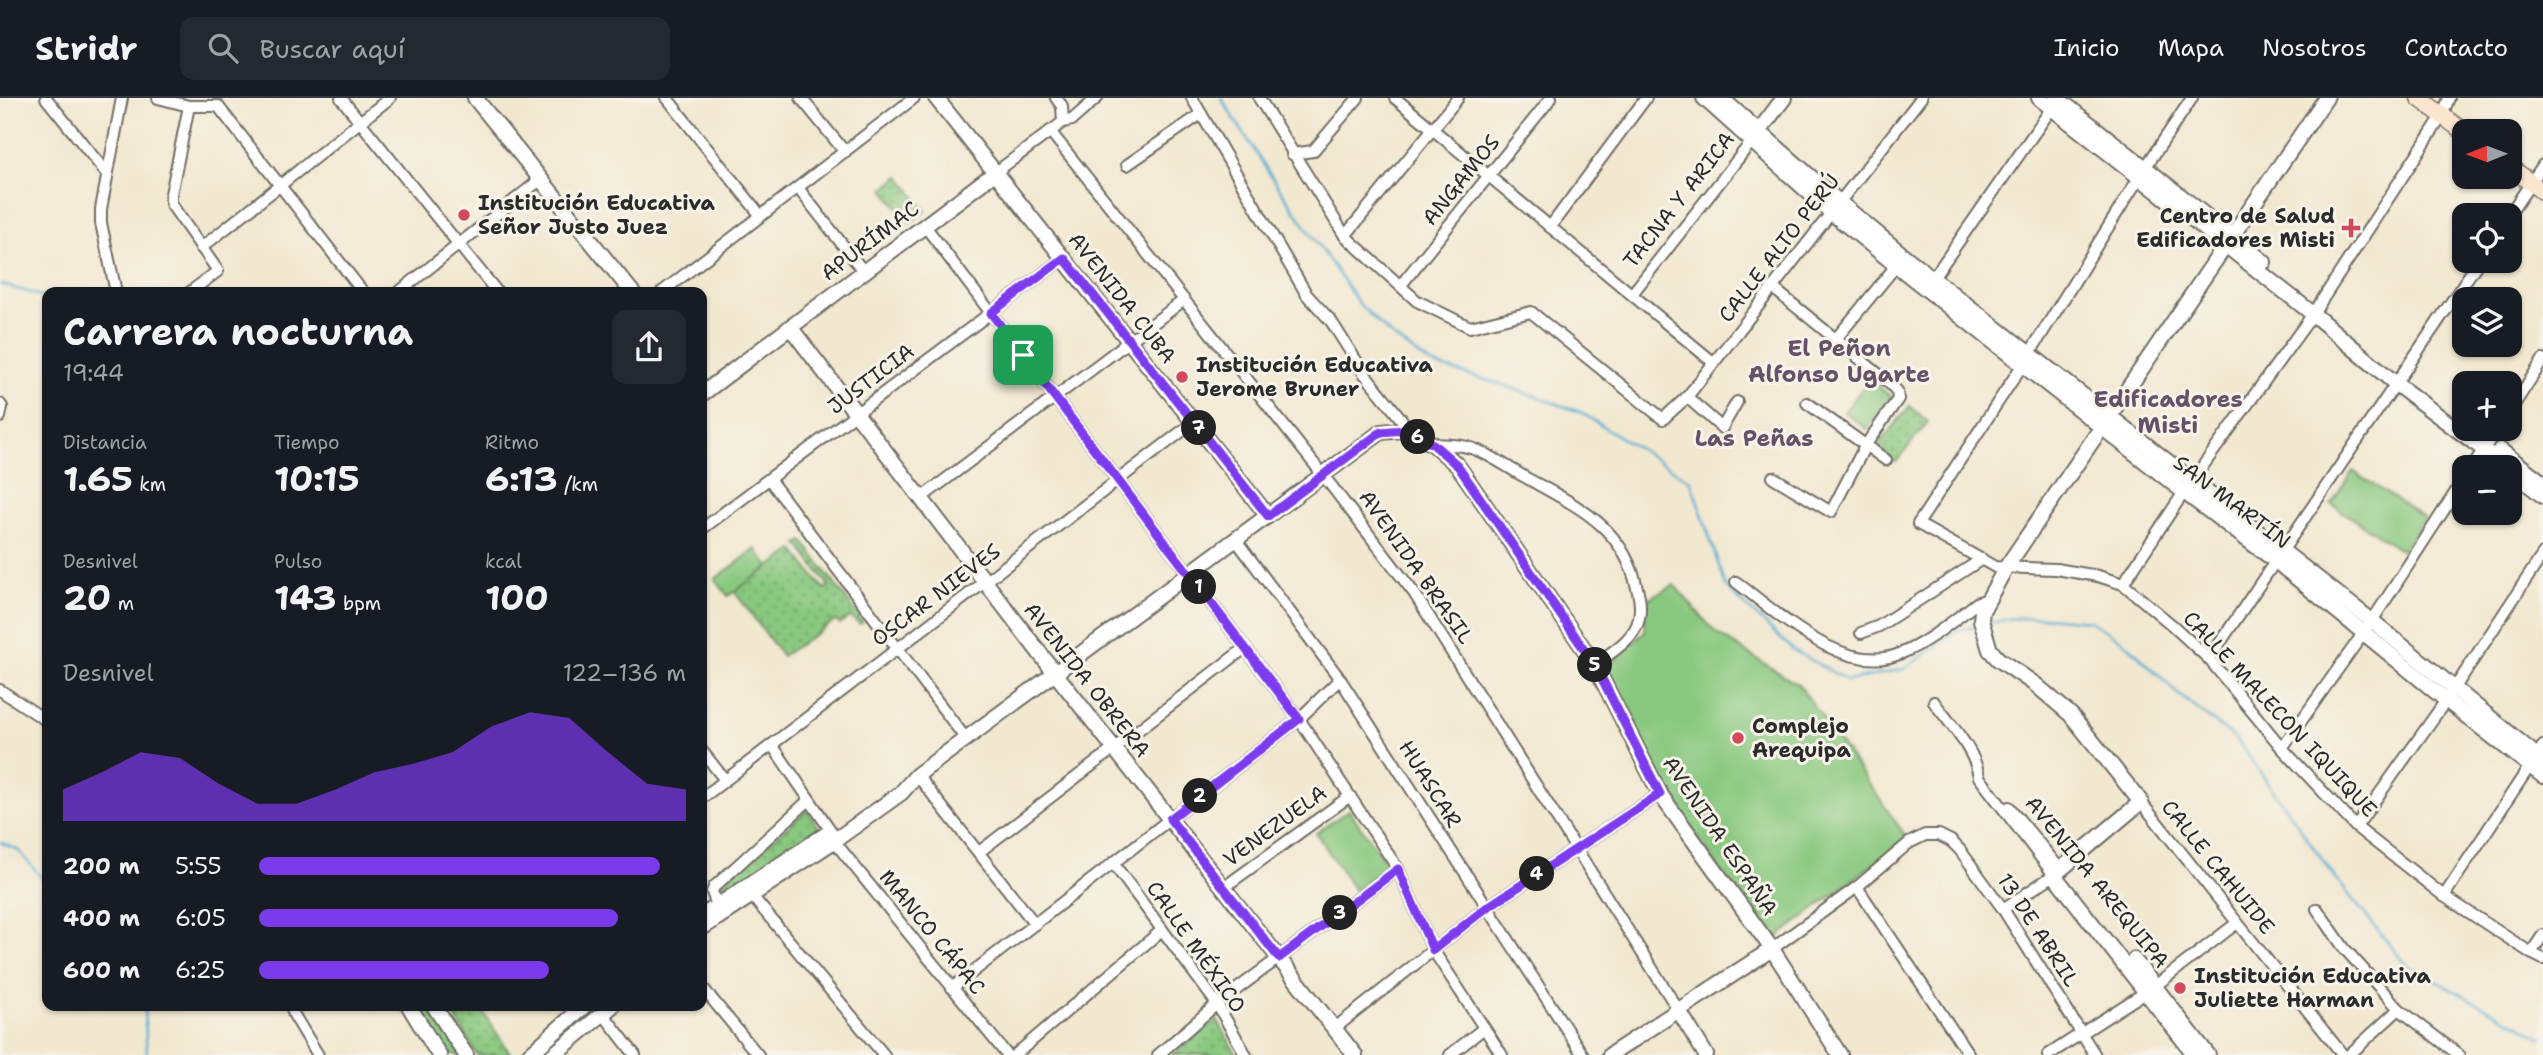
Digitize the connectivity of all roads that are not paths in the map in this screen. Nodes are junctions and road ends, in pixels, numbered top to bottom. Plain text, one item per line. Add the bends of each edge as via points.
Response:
1 (46, 98) edge
2 (122, 98) edge
3 (158, 98) edge
4 (228, 98) edge
5 (341, 98) edge
6 (390, 98) edge
7 (475, 98) edge
8 (667, 98) edge
9 (801, 98) edge
10 (914, 98) edge
11 (936, 98) edge
12 (1056, 98) edge
13 (1097, 98) edge
14 (1192, 98) edge
15 (1259, 98) edge
16 (1359, 98) edge
17 (1395, 98) edge
18 (1458, 98) edge
19 (1550, 98) edge
20 (1646, 98) edge
21 (1704, 98) edge
22 (1721, 98) edge
23 (1784, 98) edge
24 (1921, 98) edge
25 (2039, 98) edge
26 (2192, 98) edge
27 (2326, 98) edge
28 (2419, 98) edge
29 (2449, 98) edge
30 (2057, 101) edge
31 (189, 106) junction
32 (218, 106) junction
33 (1201, 114) junction
34 (2442, 116) junction
35 (360, 121) junction
36 (1063, 122) junction
37 (2452, 123) edge
38 (1433, 130) junction
39 (1050, 131) junction
40 (1755, 136) junction
41 (845, 152) junction
42 (1292, 154) junction
43 (1127, 165) dead end
44 (2543, 165) edge
45 (996, 172) junction
46 (2142, 172) junction
47 (107, 174) junction
48 (2522, 176) edge
49 (1490, 177) junction
50 (541, 179) junction
51 (279, 186) junction
52 (798, 188) junction
53 (2537, 188) edge
54 (2522, 203) edge
55 (1836, 208) junction
56 (761, 216) junction
57 (925, 226) junction
58 (1550, 227) junction
59 (1345, 236) junction
60 (2229, 240) junction
61 (458, 244) junction
62 (201, 248) junction
63 (1064, 258) junction
64 (1900, 260) junction
65 (864, 272) junction
66 (2471, 273) edge
67 (1929, 284) junction
68 (1401, 285) junction
69 (115, 287) edge
70 (197, 287) edge
71 (359, 287) edge
72 (405, 287) edge
73 (493, 287) edge
74 (628, 287) edge
75 (669, 287) edge
76 (1773, 288) junction
77 (1632, 294) junction
78 (1184, 300) junction
79 (2315, 310) junction
80 (991, 313) junction
81 (790, 327) junction
82 (1835, 340) junction
83 (1130, 341) junction
84 (2026, 358) junction
85 (2543, 360) edge
86 (1713, 362) junction
87 (2398, 380) junction
88 (707, 385) edge
89 (2522, 392) edge
90 (1055, 397) junction
91 (1687, 397) junction
92 (1737, 402) dead end
93 (1807, 403) dead end
94 (0, 404) edge
95 (856, 414) junction
96 (2452, 415) edge
97 (0, 417) edge
98 (1194, 422) junction
99 (2107, 423) junction
100 (1403, 430) junction
101 (2482, 441) edge
102 (2489, 441) edge
103 (1433, 444) junction
104 (2486, 445) junction
105 (1866, 446) junction
106 (1471, 448) junction
107 (2480, 455) edge
108 (2496, 455) edge
109 (1886, 460) dead end
110 (1458, 466) junction
111 (1323, 475) junction
112 (1773, 477) dead end
113 (769, 479) junction
114 (2522, 479) edge
115 (1118, 480) junction
116 (2543, 483) edge
117 (2188, 486) junction
118 (2543, 496) edge
119 (2452, 497) edge
120 (921, 498) junction
121 (1268, 516) junction
122 (707, 525) edge
123 (1236, 540) junction
124 (2543, 554) edge
125 (2280, 557) junction
126 (1982, 559) junction
127 (2005, 569) junction
128 (1189, 574) junction
129 (985, 582) junction
130 (1736, 582) dead end
131 (2123, 584) junction
132 (1986, 600) junction
133 (2367, 627) junction
134 (1861, 634) dead end
135 (1245, 648) junction
136 (897, 649) junction
137 (2209, 659) junction
138 (1595, 665) junction
139 (1055, 673) junction
140 (1340, 679) junction
141 (0, 690) edge
142 (2450, 694) junction
143 (1934, 702) dead end
144 (42, 718) edge
145 (1299, 719) junction
146 (966, 739) junction
147 (772, 745) junction
148 (1114, 748) junction
149 (2282, 748) junction
150 (707, 757) edge
151 (2538, 757) edge
152 (2543, 776) edge
153 (725, 780) junction
154 (912, 780) junction
155 (707, 794) edge
156 (1660, 794) junction
157 (1350, 796) junction
158 (809, 800) junction
159 (2141, 802) junction
160 (1170, 819) junction
161 (2356, 827) junction
162 (832, 836) junction
163 (1576, 849) junction
164 (979, 852) junction
165 (1113, 863) junction
166 (1398, 869) junction
167 (2057, 872) junction
168 (1857, 887) junction
169 (1223, 888) junction
170 (752, 896) junction
171 (2444, 896) junction
172 (717, 906) junction
173 (1486, 908) junction
174 (2003, 909) junction
175 (2317, 909) dead end
176 (707, 913) edge
177 (2238, 923) junction
178 (1035, 924) junction
179 (707, 925) edge
180 (1162, 930) junction
181 (2543, 935) edge
182 (1772, 949) junction
183 (1433, 950) junction
184 (2531, 954) junction
185 (1279, 958) junction
186 (2543, 959) edge
187 (952, 988) junction
188 (2150, 989) junction
189 (707, 993) edge
190 (1217, 1004) junction
191 (2399, 1009) junction
192 (293, 1011) edge
193 (412, 1011) edge
194 (438, 1011) edge
195 (578, 1011) edge
196 (608, 1011) edge
197 (1679, 1011) junction
198 (1335, 1028) junction
199 (1484, 1028) junction
200 (2082, 1034) junction
201 (318, 1055) edge
202 (439, 1055) edge
203 (466, 1055) edge
204 (530, 1055) edge
205 (553, 1055) edge
206 (635, 1055) edge
207 (758, 1055) edge
208 (884, 1055) edge
209 (1007, 1055) edge
210 (1015, 1055) edge
211 (1158, 1055) edge
212 (1246, 1055) edge
213 (1355, 1055) edge
214 (1450, 1055) edge
215 (1502, 1055) edge
216 (1583, 1055) edge
217 (1610, 1055) edge
218 (1706, 1055) edge
219 (1840, 1055) edge
220 (1969, 1055) edge
221 (2048, 1055) edge
222 (2095, 1055) edge
223 (2195, 1055) edge
224 (2208, 1055) edge
225 (2343, 1055) edge
226 (2349, 1055) edge
227 (2459, 1055) edge

1 - 47 street
2 - 47 street
3 - 31 street
4 - 32 street
5 - 35 street
6 - 35 street
7 - 50 street
8 - 56 street
9 - 41 street
10 - 41 street
11 - 45 street, AVENIDA CUBA
12 - 36 street via 1062,106
13 - 36 street, APURÍMAC via 1072,120
14 - 33 street
15 - 42 street
16 - 42 street via 1313,151
17 - 38 street
18 - 38 street
19 - 49 street, ANGAMOS
20 - 58 street
21 - 40 street, SAN MARTÍN
22 - 40 street, SAN MARTÍN
23 - 40 street, TACNA Y ARICA
24 - 55 street, CALLE ALTO PERÚ
25 - 30 street
26 - 46 street
27 - 60 street
28 - 34 main road
29 - 34 street
30 - 46 street
30 - 67 street
31 - 32 street
31 - 62 street via 171,204
32 - 51 street
33 - 43 street
33 - 100 street via 1307,295 1402,420
34 - 37 main road
34 - 79 street
35 - 51 street
35 - 61 street
36 - 39 street, APURÍMAC
38 - 49 street
38 - 59 street
39 - 45 street, APURÍMAC
39 - 78 street, AVENIDA BRASIL
40 - 55 street, SAN MARTÍN
40 - 77 street, TACNA Y ARICA
41 - 52 street
42 - 59 street
44 - 53 street
45 - 57 street, APURÍMAC
45 - 63 street, AVENIDA CUBA
46 - 60 street
46 - 84 street
47 - 69 street via 101,223
48 - 53 main road
49 - 58 street
49 - 68 street, ANGAMOS
50 - 61 street
50 - 74 street
51 - 62 street
51 - 71 street
52 - 56 street
52 - 65 street
53 - 54 street
55 - 64 street, SAN MARTÍN
55 - 76 street, CALLE ALTO PERÚ
56 - 75 street
57 - 65 street, APURÍMAC
57 - 80 street
58 - 77 street
59 - 68 street
60 - 79 street
60 - 99 street
61 - 72 street
61 - 73 street
62 - 70 street via 218,271
63 - 80 street, JUSTICIA
63 - 83 street, AVENIDA CUBA
64 - 67 street, SAN MARTÍN
64 - 82 street
65 - 81 street, APURÍMAC
66 - 87 street
67 - 84 street, SAN MARTÍN
68 - 91 street, CALLE ALTO PERÚ via 1417,301 1470,327 1531,312 1663,419
76 - 82 street
76 - 86 street, CALLE ALTO PERÚ
77 - 86 street
78 - 83 street
78 - 111 street, AVENIDA BRASIL
79 - 87 street
79 - 117 street
80 - 90 street
80 - 95 street, JUSTICIA
81 - 88 street, APURÍMAC
81 - 95 street, AVENIDA OBRERA
82 - 105 street via 1897,391 1898,399
83 - 90 street
83 - 98 street, AVENIDA CUBA
84 - 99 street, SAN MARTÍN
84 - 126 street via 1918,524
85 - 89 street
86 - 91 street, CALLE ALTO PERÚ
87 - 96 street
87 - 104 street
87 - 125 street
90 - 115 street
90 - 120 street
91 - 92 street via 1722,428
93 - 105 street
94 - 97 street
95 - 113 street, JUSTICIA
95 - 120 street, AVENIDA OBRERA
98 - 115 street, OSCAR NIEVES
98 - 121 street, AVENIDA CUBA
99 - 117 street, SAN MARTÍN
99 - 127 street
100 - 103 street, AVENIDA ESPAÑA
100 - 111 street via 1381,432
101 - 104 street
102 - 104 street
103 - 106 street
103 - 110 street, AVENIDA ESPAÑA
104 - 107 street
104 - 108 street
104 - 116 street
105 - 109 street
105 - 112 street via 1831,512
106 - 110 street
106 - 138 street via 1598,520 1628,558 1640,602 1638,624
110 - 138 street, AVENIDA ESPAÑA
111 - 121 street
111 - 163 street, AVENIDA BRASIL via 1414,593
113 - 122 street, JUSTICIA
113 - 136 street
114 - 118 street
115 - 128 street
115 - 129 street, OSCAR NIEVES
117 - 125 street, SAN MARTÍN
117 - 131 street
119 - 133 street
120 - 129 street, AVENIDA OBRERA
121 - 123 street
123 - 128 street
123 - 140 street, HUASCAR
124 - 142 street
125 - 133 street, SAN MARTÍN
125 - 137 street
126 - 127 street
126 - 134 street
127 - 131 street, CALLE MALECON IQUIQUE via 2056,569
127 - 132 street
128 - 135 street
128 - 139 street
129 - 136 street, OSCAR NIEVES
129 - 139 street, AVENIDA OBRERA
130 - 132 street via 1823,646 1878,660 1901,654
131 - 137 street, CALLE MALECON IQUIQUE
132 - 159 street via 1982,628 1990,650 2071,715
133 - 142 street, SAN MARTÍN
133 - 149 street
135 - 145 street
135 - 148 street
136 - 146 street
136 - 147 street, OSCAR NIEVES
137 - 149 street, CALLE MALECON IQUIQUE
138 - 156 street, AVENIDA ESPAÑA
139 - 146 street
139 - 148 street, AVENIDA OBRERA
140 - 145 street
140 - 173 street, HUASCAR
141 - 144 street
142 - 151 street, SAN MARTÍN
142 - 161 street
143 - 167 street, AVENIDA AREQUIPA via 1978,771
145 - 157 street
145 - 160 street
146 - 154 street
147 - 153 street, OSCAR NIEVES
147 - 158 street, MANCO CÁPAC
148 - 160 street, AVENIDA OBRERA
148 - 164 street
149 - 161 street, CALLE MALECON IQUIQUE
150 - 153 street
151 - 152 street, SAN MARTÍN
151 - 171 street
153 - 155 street, OSCAR NIEVES
154 - 162 street via 901,793
154 - 164 street
156 - 163 street
156 - 182 street, AVENIDA ESPAÑA
157 - 166 street
157 - 169 street, VENEZUELA
158 - 162 street, MANCO CÁPAC
158 - 172 street via 713,887
159 - 167 street
159 - 177 street, CALLE CAHUIDE
160 - 165 street
160 - 169 street, AVENIDA OBRERA
161 - 171 street, CALLE MALECON IQUIQUE
162 - 170 street
162 - 172 street
162 - 187 street, MANCO CÁPAC
163 - 173 street
163 - 197 street, AVENIDA BRASIL
164 - 178 street
165 - 178 street
165 - 180 street, CALLE MÉXICO
166 - 183 street
166 - 185 street
167 - 174 street
167 - 188 street, AVENIDA AREQUIPA
168 - 174 street, 13 DE ABRIL via 1909,843 1925,835 1939,835 1960,850
168 - 182 street
168 - 220 street
169 - 185 street, AVENIDA OBRERA
170 - 179 street
170 - 208 street
171 - 184 street, CALLE MALECON IQUIQUE
172 - 176 street
173 - 183 street
173 - 216 street, HUASCAR
174 - 200 street, 13 DE ABRIL
175 - 191 street via 2344,948
177 - 188 street
177 - 225 street, CALLE CAHUIDE
178 - 187 street
180 - 190 street, CALLE MÉXICO
180 - 210 street
181 - 184 street
182 - 197 street
182 - 219 street, AVENIDA ESPAÑA
183 - 198 street
183 - 199 street
184 - 186 street, CALLE MALECON IQUIQUE
185 - 190 street
185 - 198 street, AVENIDA OBRERA
187 - 209 street, MANCO CÁPAC
188 - 200 street
188 - 223 street, AVENIDA AREQUIPA
188 - 224 street, AVENIDA AREQUIPA
189 - 207 street
190 - 211 street
190 - 212 street, CALLE MÉXICO
191 - 226 street
191 - 227 street
192 - 201 street
193 - 202 street
194 - 203 street
195 - 204 street
196 - 205 street
196 - 206 street
197 - 217 street
197 - 218 street, AVENIDA BRASIL
198 - 213 street, AVENIDA OBRERA
199 - 214 street
199 - 215 street
200 - 221 street
200 - 222 street, 13 DE ABRIL

